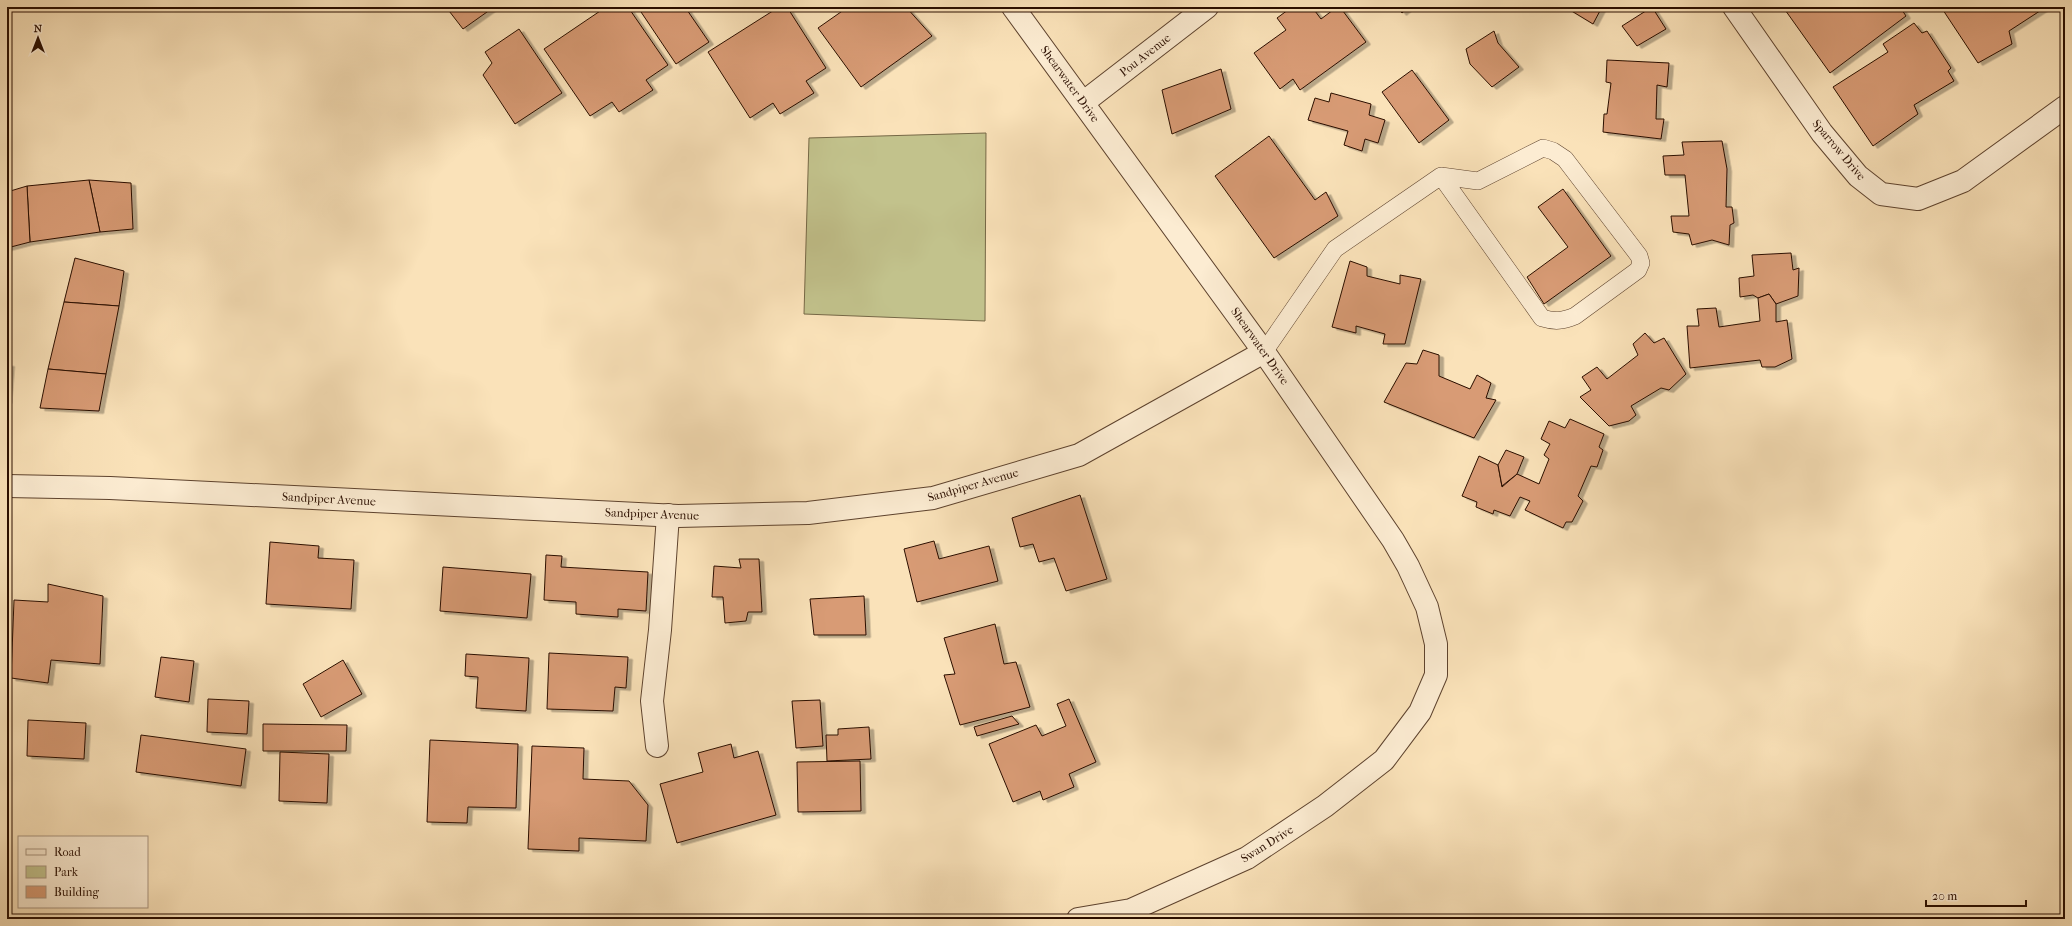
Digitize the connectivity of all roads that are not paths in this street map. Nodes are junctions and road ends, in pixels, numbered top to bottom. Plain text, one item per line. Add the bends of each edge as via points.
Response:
1 (1013, 7) edge
2 (1207, 7) edge
3 (1734, 7) edge
4 (1084, 102) junction
5 (2065, 107) edge
6 (1441, 176) junction
7 (1264, 352) junction
8 (7, 486) edge
9 (668, 515) junction
10 (1420, 712) joint
11 (657, 746) dead end
12 (1078, 919) edge

1 - 4 street, Shearwater Drive
2 - 4 street, Pou Avenue
3 - 5 street, Sparrow Drive via 1822,133 1858,176 1881,194 1918,198 1963,181
4 - 7 street, Shearwater Drive
6 - 6 lane via 1478,181 1532,152 1543,148 1553,151 1565,159 1628,240 1639,256 1641,263 1638,270 1575,316 1564,321 1542,318
6 - 7 lane via 1335,249
7 - 9 street, Sandpiper Avenue via 1079,455 933,498 808,514
7 - 10 street, Shearwater Drive via 1393,540 1427,607 1436,644 1436,675
8 - 9 street, Sandpiper Avenue via 110,488
9 - 11 street via 652,701
10 - 12 street, Swan Drive via 1384,760 1325,806 1247,858 1131,910

